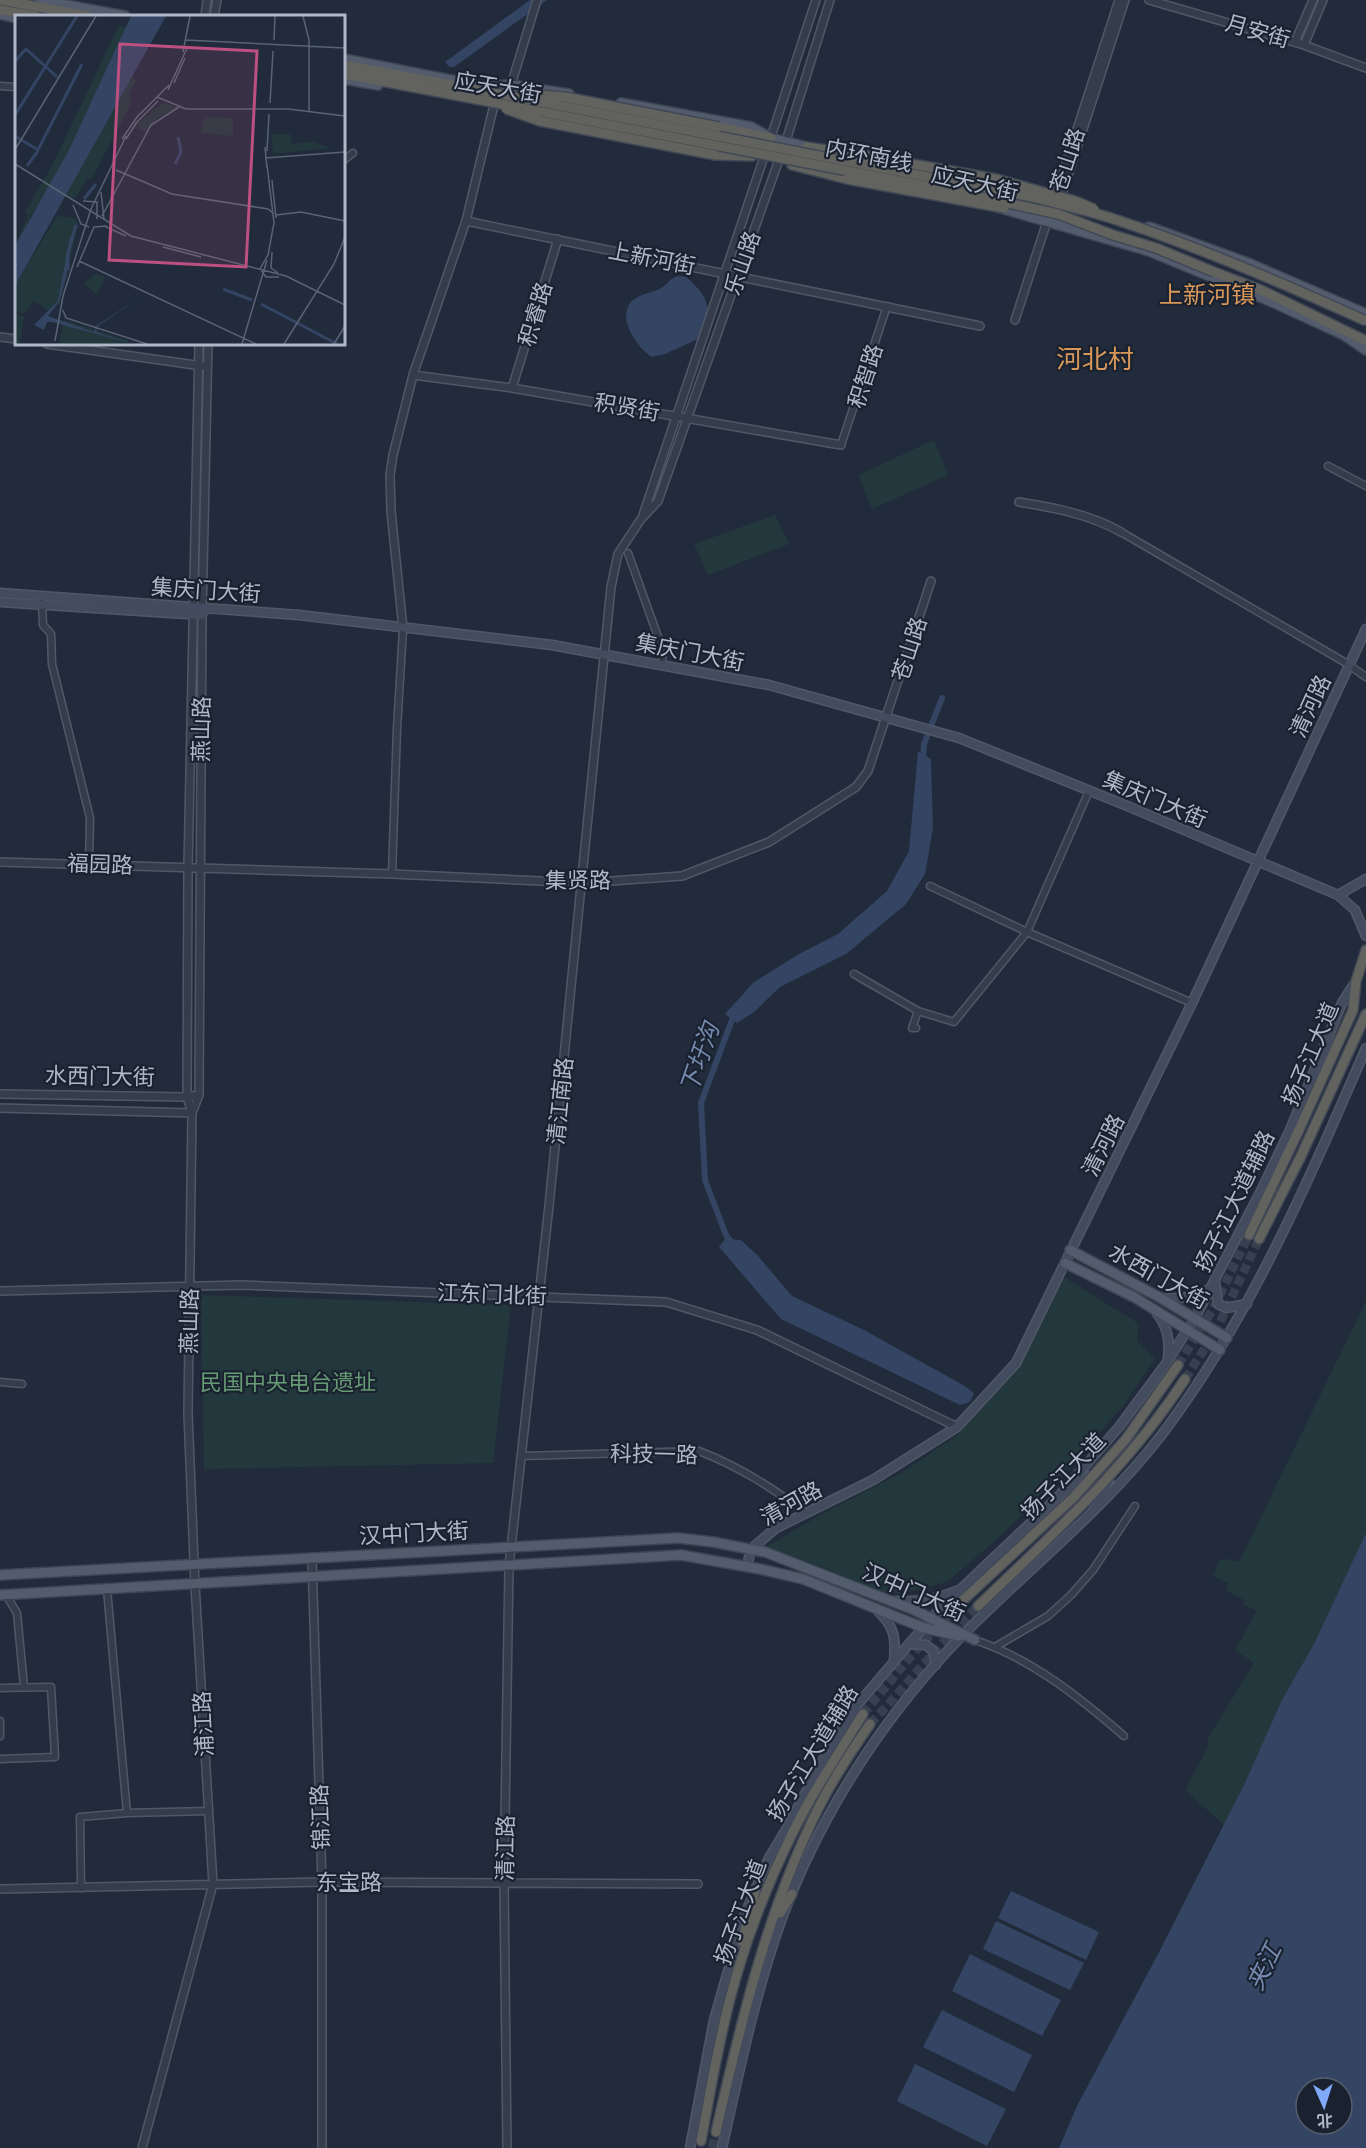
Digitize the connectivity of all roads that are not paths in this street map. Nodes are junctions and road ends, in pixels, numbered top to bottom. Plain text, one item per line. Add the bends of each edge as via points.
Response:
1 (1, 0) edge
2 (40, 0) edge
3 (207, 0) edge
4 (217, 0) edge
5 (537, 0) edge
6 (816, 0) edge
7 (830, 0) edge
8 (1119, 0) edge
9 (1125, 0) edge
10 (1149, 0) edge
11 (1313, 0) edge
12 (1323, 0) edge
13 (0, 10) edge
14 (0, 14) edge
15 (30, 15) edge
16 (83, 15) edge
17 (120, 15) edge
18 (205, 15) edge
19 (214, 15) edge
20 (15, 18) edge
21 (1295, 42) junction
22 (1304, 45) junction
23 (345, 59) edge
24 (345, 65) edge
25 (1366, 68) edge
26 (345, 74) edge
27 (345, 79) edge
28 (0, 86) edge
29 (511, 86) junction
30 (15, 87) edge
31 (482, 92) junction
32 (494, 105) junction
33 (771, 138) junction
34 (785, 142) junction
35 (806, 147) junction
36 (353, 153) dead end
37 (752, 156) junction
38 (345, 159) edge
39 (763, 159) junction
40 (777, 162) junction
41 (792, 165) junction
42 (1057, 199) junction
43 (1118, 220) junction
44 (466, 221) junction
45 (1050, 222) junction
46 (1113, 235) junction
47 (558, 239) junction
48 (724, 273) junction
49 (737, 275) junction
50 (887, 306) junction
51 (1366, 314) edge
52 (1015, 320) dead end
53 (1366, 321) edge
54 (980, 326) dead end
55 (0, 337) edge
56 (15, 339) edge
57 (1366, 343) edge
58 (54, 345) edge
59 (199, 345) edge
60 (207, 345) edge
61 (1366, 350) edge
62 (199, 366) junction
63 (208, 367) junction
64 (413, 375) junction
65 (512, 388) junction
66 (675, 416) junction
67 (687, 418) junction
68 (841, 445) joint
69 (1328, 466) dead end
70 (1366, 486) edge
71 (1019, 502) dead end
72 (641, 519) junction
73 (1121, 532) joint
74 (628, 553) dead end
75 (931, 581) dead end
76 (0, 593) edge
77 (42, 596) junction
78 (0, 602) edge
79 (42, 606) junction
80 (198, 611) junction
81 (403, 629) junction
82 (1366, 629) edge
83 (605, 654) junction
84 (662, 664) junction
85 (1349, 666) junction
86 (1366, 677) edge
87 (887, 717) junction
88 (1089, 791) junction
89 (0, 862) edge
90 (1256, 862) junction
91 (89, 864) junction
92 (188, 868) junction
93 (200, 868) junction
94 (392, 874) junction
95 (1366, 879) edge
96 (583, 883) junction
97 (930, 886) dead end
98 (1338, 895) junction
99 (188, 920) junction
100 (200, 920) junction
101 (1027, 932) junction
102 (1366, 936) edge
103 (1366, 950) edge
104 (854, 974) dead end
105 (1356, 981) junction
106 (1192, 1003) junction
107 (918, 1011) junction
108 (1366, 1014) edge
109 (1333, 1025) junction
110 (916, 1028) dead end
111 (1366, 1048) edge
112 (1319, 1084) junction
113 (0, 1094) edge
114 (199, 1095) junction
115 (187, 1097) junction
116 (0, 1108) edge
117 (192, 1113) junction
118 (1249, 1235) tunnel mouth
119 (1259, 1239) tunnel mouth
120 (1070, 1250) junction
121 (1065, 1263) junction
122 (1213, 1284) junction
123 (189, 1287) junction
124 (0, 1291) edge
125 (539, 1296) junction
126 (1162, 1298) junction
127 (1247, 1304) junction
128 (1154, 1310) junction
129 (1195, 1318) junction
130 (1188, 1330) junction
131 (1227, 1338) junction
132 (1220, 1350) junction
133 (1168, 1360) junction
134 (1178, 1365) tunnel mouth
135 (1185, 1379) tunnel mouth
136 (0, 1382) edge
137 (22, 1384) dead end
138 (957, 1427) junction
139 (521, 1456) junction
140 (1100, 1468) junction
141 (1112, 1475) junction
142 (1058, 1497) junction
143 (1135, 1506) dead end
144 (806, 1513) junction
145 (1088, 1516) junction
146 (510, 1547) junction
147 (751, 1549) junction
148 (312, 1558) junction
149 (194, 1564) junction
150 (509, 1566) junction
151 (747, 1567) junction
152 (0, 1575) edge
153 (313, 1578) junction
154 (195, 1585) junction
155 (962, 1588) junction
156 (107, 1589) junction
157 (3, 1595) edge
158 (891, 1601) junction
159 (961, 1602) tunnel mouth
160 (978, 1606) tunnel mouth
161 (874, 1607) junction
162 (932, 1618) junction
163 (924, 1628) junction
164 (963, 1636) junction
165 (975, 1640) joint
166 (909, 1644) junction
167 (995, 1647) junction
168 (894, 1662) junction
169 (936, 1665) junction
170 (24, 1687) junction
171 (0, 1688) edge
172 (863, 1714) tunnel mouth
173 (0, 1721) edge
174 (870, 1724) tunnel mouth
175 (0, 1736) edge
176 (1124, 1736) dead end
177 (0, 1759) edge
178 (208, 1811) junction
179 (127, 1813) junction
180 (322, 1882) junction
181 (504, 1882) junction
182 (213, 1884) junction
183 (698, 1884) dead end
184 (81, 1888) junction
185 (0, 1889) edge
186 (755, 1892) junction
187 (792, 1894) junction
188 (772, 1925) junction
189 (742, 1961) junction
190 (716, 2132) tunnel mouth
191 (702, 2141) dead end
192 (142, 2148) edge
193 (321, 2148) edge
194 (507, 2148) edge
195 (690, 2148) edge
196 (722, 2148) edge

1 - 16 highway
2 - 17 main road
3 - 18 street
4 - 19 street
5 - 29 street
6 - 33 street, 乐山路
7 - 34 street, 乐山路
8 - 42 street, 苍山路
9 - 42 street, 苍山路
10 - 21 street, 月安街
11 - 21 street
12 - 22 street
13 - 15 highway
14 - 20 main road
21 - 22 street, 月安街
22 - 25 street, 月安街
23 - 31 main road, 应天大街
24 - 31 highway, 内环南线
26 - 31 highway, 内环南线
27 - 32 main road, 应天大街
28 - 30 street
29 - 31 main road, 应天大街
29 - 33 main road, 应天大街 via 752,127
31 - 33 main road, 应天大街 via 748,138
31 - 33 highway, bridge via 565,97
31 - 37 highway, bridge via 540,121 715,155
31 - 43 highway, 内环南线, bridge via 1032,197
31 - 46 highway, 内环南线, bridge via 1058,214
32 - 37 main road, 应天大街
32 - 44 street
33 - 34 main road, 应天大街
33 - 39 street, 乐山路
34 - 35 main road, 应天大街
34 - 40 street, 乐山路
35 - 42 main road, 应天大街
35 - 43 highway, bridge via 996,179 1076,201
36 - 38 street
37 - 39 main road, 应天大街
39 - 40 main road, 应天大街
39 - 48 street, 乐山路
40 - 41 main road, 应天大街
40 - 49 street, 乐山路
41 - 45 main road, 应天大街 via 962,198
41 - 46 highway, bridge via 1028,213
42 - 45 street, 苍山路
42 - 51 main road, 应天大街 via 1168,232
43 - 53 highway, 内环南线, bridge via 1226,259
44 - 47 street, 上新河街
44 - 64 street
45 - 52 street, 苍山路
45 - 61 main road, 应天大街 via 1149,251 1214,277 1344,335
46 - 57 highway, 内环南线, bridge via 1261,290
47 - 48 street, 上新河街
47 - 65 street, 积睿路
48 - 49 street, 上新河街
48 - 66 street, 乐山路
49 - 50 street, 上新河街
49 - 67 street, 乐山路
50 - 54 street, 上新河街
50 - 68 street, 积智路
55 - 56 street
58 - 62 street
59 - 62 street, 燕山路
60 - 63 street, 燕山路
62 - 63 street
62 - 80 street, 燕山路
63 - 80 street, 燕山路
64 - 65 street, 积贤街
64 - 81 street via 390,475
65 - 66 street, 积贤街
66 - 67 street, 积贤街
66 - 72 street, 乐山路
67 - 68 street, 积贤街
67 - 72 street, 乐山路 via 658,501
69 - 70 street
71 - 73 street via 1066,510
72 - 83 street, 乐山路 via 618,554
73 - 85 street
74 - 84 street via 663,651
75 - 87 street, 苍山路
76 - 77 main road, 集庆门大街
77 - 79 street
77 - 80 main road, 集庆门大街
78 - 79 main road, 集庆门大街
79 - 80 main road, 集庆门大街
79 - 91 street via 43,625 51,634 52,664 90,818
80 - 81 main road, 集庆门大街 via 299,615
80 - 92 street, 燕山路
80 - 93 street, 燕山路
81 - 83 main road, 集庆门大街
81 - 94 street
82 - 85 main road, 清河路
83 - 84 main road, 集庆门大街
83 - 96 street, 清江南路
84 - 87 main road, 集庆门大街 via 769,685
85 - 86 street
85 - 90 main road, 清河路
87 - 88 main road, 集庆门大街 via 959,738
87 - 96 street, 集贤路 via 868,771 856,787 769,842 681,876
88 - 90 main road, 集庆门大街
88 - 101 street
89 - 91 street, 福园路
90 - 98 main road, 集庆门大街
90 - 106 main road, 清河路
91 - 92 street, 福园路
92 - 93 street, 福园路
92 - 99 street, 燕山路
93 - 94 street, 集贤路
93 - 100 street, 燕山路
94 - 96 street, 集贤路
95 - 98 main road
96 - 125 street, 清江南路
97 - 101 street
98 - 102 main road via 1355,910
99 - 100 street via 194,916
99 - 115 street, 燕山路
100 - 114 street, 燕山路
101 - 106 street
101 - 107 street via 954,1022
103 - 105 highway, 扬子江大道
104 - 107 street
105 - 109 main road, 扬子江大道辅路
105 - 112 highway, 扬子江大道 via 1353,1010
106 - 120 main road, 清河路
107 - 110 street via 912,1028
108 - 119 highway, 扬子江大道
109 - 112 main road
109 - 122 main road, 扬子江大道辅路 via 1290,1130
111 - 127 main road, 扬子江大道辅路 via 1295,1208
112 - 118 highway, 扬子江大道
113 - 115 street, 水西门大街
114 - 115 street, 水西门大街
114 - 117 street, 燕山路
115 - 117 street, 燕山路
116 - 117 street, 水西门大街
117 - 123 street, 燕山路
120 - 121 main road, 清河路
120 - 126 main road, 水西门大街
121 - 128 main road, 水西门大街
121 - 138 main road, 清河路 via 1016,1364
122 - 126 main road via 1201,1294 1183,1300
122 - 127 main road via 1218,1304 1226,1308
122 - 129 main road, 扬子江大道辅路
123 - 124 street, 江东门北街
123 - 125 street, 江东门北街 via 247,1285
123 - 149 street, 燕山路 via 188,1413
125 - 138 street, 江东门北街 via 666,1302 757,1330
125 - 139 street, 清江南路
126 - 129 main road, 水西门大街
127 - 131 main road, 扬子江大道辅路
128 - 130 main road, 水西门大街
128 - 133 main road via 1165,1323 1170,1342
129 - 130 main road, 扬子江大道辅路
129 - 131 main road, 水西门大街
130 - 132 main road, 水西门大街
130 - 133 main road, 扬子江大道辅路
131 - 132 main road, 扬子江大道辅路
132 - 145 main road, 扬子江大道辅路 via 1161,1435
133 - 142 main road, 扬子江大道辅路 via 1119,1426
134 - 140 highway, 扬子江大道 via 1144,1415
135 - 141 highway, 扬子江大道
136 - 137 street
138 - 144 main road, 清河路 via 873,1480
139 - 144 street, 科技一路 via 699,1451 766,1484
139 - 146 street, 清江南路
140 - 142 main road
140 - 159 highway, 扬子江大道
141 - 145 main road
141 - 160 highway, 扬子江大道
142 - 155 main road, 扬子江大道辅路
143 - 167 street via 1093,1570 1071,1595 1048,1616
144 - 147 main road, 清河路 via 776,1528
145 - 164 main road, 扬子江大道辅路
146 - 147 main road, 汉中门大街 via 678,1538
146 - 148 main road, 汉中门大街
146 - 150 street, 清江路
147 - 151 main road, 清河路
147 - 158 main road, 汉中门大街 via 795,1562
148 - 149 main road, 汉中门大街
148 - 153 street, 锦江路
149 - 152 main road, 汉中门大街
149 - 154 street, 浦江路
150 - 151 main road, 汉中门大街 via 681,1555
150 - 153 main road, 汉中门大街
150 - 181 street, 清江路
151 - 161 main road, 汉中门大街 via 803,1579
153 - 154 main road, 汉中门大街
153 - 180 street, 锦江路
154 - 156 main road, 汉中门大街
154 - 178 street, 浦江路
155 - 158 main road via 919,1602
155 - 162 main road, 扬子江大道辅路
156 - 157 main road, 汉中门大街
156 - 179 street
157 - 170 street via 17,1613
158 - 162 main road, 汉中门大街
161 - 163 main road, 汉中门大街
161 - 168 main road via 888,1620 896,1640
162 - 163 main road, 扬子江大道辅路
162 - 164 main road, 汉中门大街
163 - 164 main road, 汉中门大街
163 - 166 main road, 扬子江大道辅路
164 - 165 main road, 汉中门大街
164 - 169 main road, 扬子江大道辅路
165 - 167 street
166 - 168 main road, 扬子江大道辅路
166 - 169 main road via 926,1645 933,1651
167 - 176 street via 1048,1676
168 - 186 main road, 扬子江大道辅路 via 858,1704 824,1758 769,1858
169 - 187 main road, 扬子江大道辅路 via 875,1739 842,1792
170 - 171 street
170 - 177 street via 51,1687 55,1757
172 - 189 highway, 扬子江大道 via 814,1791 791,1836
173 - 175 street
174 - 188 highway, 扬子江大道 via 820,1805
178 - 179 street
178 - 182 street, 浦江路
179 - 184 street via 80,1817
180 - 181 street, 东宝路
180 - 182 street, 东宝路
180 - 193 street, 锦江路
181 - 183 street, 东宝路
181 - 194 street, 清江路
182 - 184 street, 东宝路
182 - 192 street, 浦江路
184 - 185 street, 东宝路
186 - 189 highway via 742,1942
186 - 195 main road, 扬子江大道辅路 via 742,1919 714,2020
187 - 188 highway
187 - 196 main road, 扬子江大道辅路 via 766,1970
188 - 190 highway, 扬子江大道 via 752,1983
189 - 191 highway, 扬子江大道 via 719,2046

